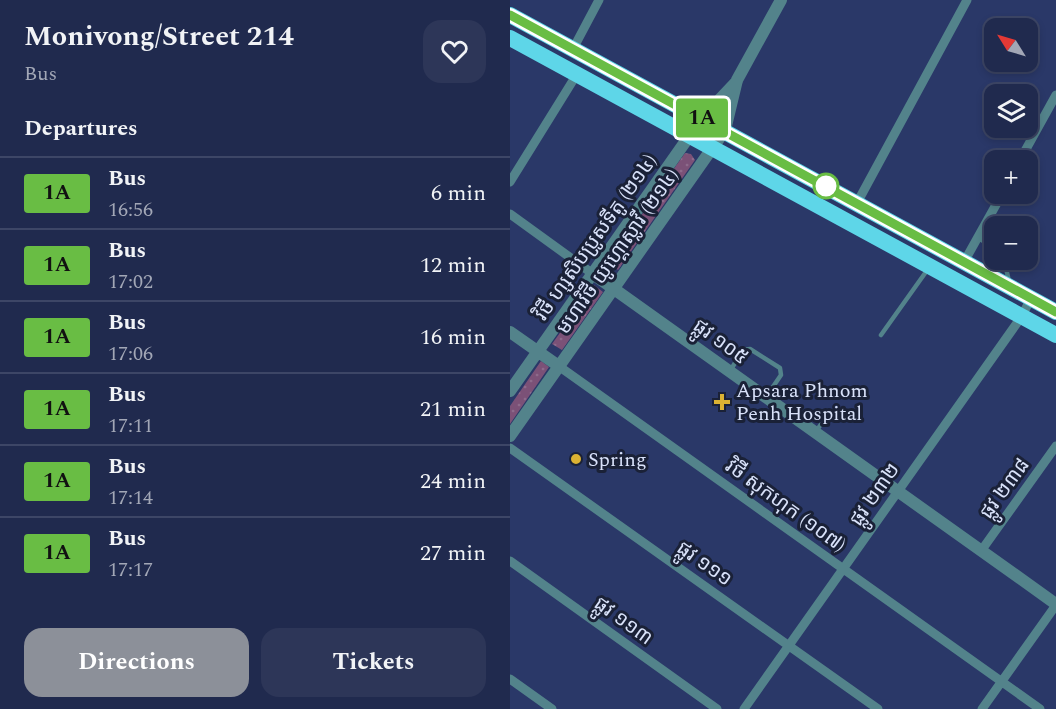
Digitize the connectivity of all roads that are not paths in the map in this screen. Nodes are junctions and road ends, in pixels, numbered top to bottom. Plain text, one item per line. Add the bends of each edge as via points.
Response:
1 (599, 0) edge
2 (781, 0) edge
3 (967, 0) edge
4 (510, 15) edge
5 (510, 38) edge
6 (573, 49) junction
7 (577, 74) junction
8 (738, 80) junction
9 (1056, 95) edge
10 (702, 118) junction
11 (725, 130) junction
12 (690, 135) junction
13 (714, 148) junction
14 (1026, 150) edge
15 (510, 182) edge
16 (857, 203) junction
17 (997, 204) edge
18 (510, 214) edge
19 (978, 238) junction
20 (984, 241) edge
21 (964, 262) junction
22 (930, 267) junction
23 (1007, 270) edge
24 (593, 274) junction
25 (1011, 287) junction
26 (614, 289) junction
27 (1031, 298) junction
28 (1056, 312) edge
29 (1022, 316) junction
30 (510, 332) edge
31 (881, 335) dead end
32 (1056, 335) edge
33 (538, 352) junction
34 (560, 367) junction
35 (730, 371) junction
36 (510, 391) edge
37 (766, 397) junction
38 (828, 414) dead end
39 (815, 432) junction
40 (510, 436) edge
41 (1056, 446) edge
42 (510, 448) edge
43 (898, 491) junction
44 (981, 551) junction
45 (510, 561) edge
46 (843, 569) junction
47 (1056, 605) edge
48 (789, 645) junction
49 (510, 679) edge
50 (1001, 682) junction
51 (552, 709) edge
52 (717, 709) edge
53 (744, 709) edge
54 (878, 709) edge
55 (982, 709) edge
56 (1040, 709) edge

1 - 6 street
2 - 8 street
3 - 16 street
4 - 6 highway
5 - 7 highway
6 - 10 highway
7 - 12 highway
7 - 15 street
8 - 10 street, វិថី ហ្សូសិបប្រូសទីតូ (២១៤)
8 - 11 street, មហាវិថី យូហ្គោស្លាវី (២១៤)
9 - 14 street
10 - 11 highway
10 - 12 street, វិថី ហ្សូសិបប្រូសទីតូ (២១៤)
11 - 13 street, មហាវិថី យូហ្គោស្លាវី (២១៤)
11 - 16 highway
12 - 13 highway
12 - 24 street, វិថី ហ្សូសិបប្រូសទីតូ (២១៤)
13 - 22 highway
13 - 26 street, មហាវិថី យូហ្គោស្លាវី (២១៤)
16 - 21 highway
17 - 19 street
18 - 24 street, ផ្លូវ ១០៥
19 - 20 lane
19 - 21 street
21 - 25 highway
22 - 29 highway
22 - 31 lane
23 - 25 lane
24 - 26 street, ផ្លូវ ១០៥
24 - 33 street, វិថី ហ្សូសិបប្រូសទីតូ (២១៤)
25 - 27 highway
26 - 34 street, មហាវិថី យូហ្គោស្លាវី (២១៤)
26 - 35 street, ផ្លូវ ១០៥
27 - 28 highway
27 - 29 street, ផ្លូវ ២៣២
29 - 32 highway
29 - 43 street, ផ្លូវ ២៣២
30 - 33 street, វិថី សុកហុក (១០៧)
33 - 34 street, វិថី សុកហុក (១០៧)
33 - 36 street, វិថី ហ្សូសិបប្រូសទីតូ (២១៤)
34 - 40 street, មហាវិថី យូហ្គោស្លាវី (២១៤)
34 - 46 street, វិថី សុកហុក (១០៧)
35 - 37 street, ផ្លូវ ១០៥
35 - 37 lane via 747,348 780,368 781,375
37 - 39 street, ផ្លូវ ១០៥
38 - 39 lane
39 - 43 street, ផ្លូវ ១០៥
41 - 44 street, ផ្លូវ ២៣៨
42 - 48 street, ផ្លូវ ១១១
43 - 44 street, ផ្លូវ ១០៥
43 - 46 street, ផ្លូវ ២៣២
44 - 47 street, ផ្លូវ ១០៥
45 - 52 street, ផ្លូវ ១១៣
46 - 48 street, ផ្លូវ ២៣២
46 - 50 street, វិថី សុកហុក (១០៧)
47 - 50 street
48 - 53 street, ផ្លូវ ២៣២
48 - 54 street, ផ្លូវ ១១១
49 - 51 street
50 - 55 street
50 - 56 street, វិថី សុកហុក (១០៧)

